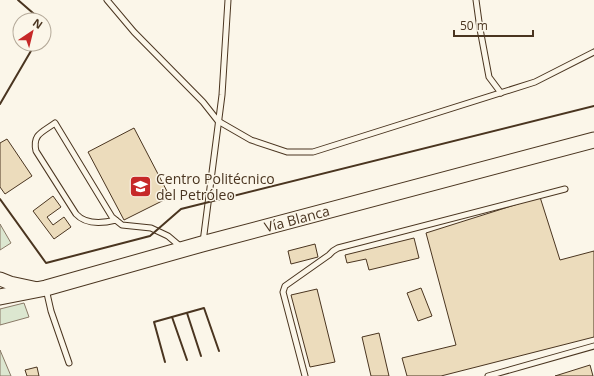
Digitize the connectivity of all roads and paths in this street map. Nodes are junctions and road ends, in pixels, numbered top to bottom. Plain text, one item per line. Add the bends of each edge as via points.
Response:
1 (107, 0) edge
2 (228, 0) edge
3 (476, 0) edge
4 (594, 52) edge
5 (501, 93) junction
6 (218, 121) junction
7 (594, 140) edge
8 (565, 189) dead end
9 (116, 220) junction
10 (202, 244) junction
11 (183, 250) junction
12 (0, 279) edge
13 (42, 288) junction
14 (0, 297) edge
15 (594, 346) edge
16 (69, 363) dead end
17 (304, 376) edge
18 (488, 376) edge

1 - 6 lane
2 - 6 lane
3 - 5 lane via 489,76
4 - 5 lane via 535,82
5 - 6 lane via 313,152 287,152 251,140
6 - 10 lane
7 - 10 main road, Vía Blanca
8 - 17 lane via 333,251 285,286 283,292
9 - 9 lane via 55,123 39,134 34,143 36,151 76,214 89,221
9 - 11 lane via 122,225 152,228 168,236
10 - 11 main road, Vía Blanca
11 - 13 main road, Vía Blanca
12 - 13 street
13 - 14 main road, Vía Blanca
13 - 16 lane
15 - 18 lane

